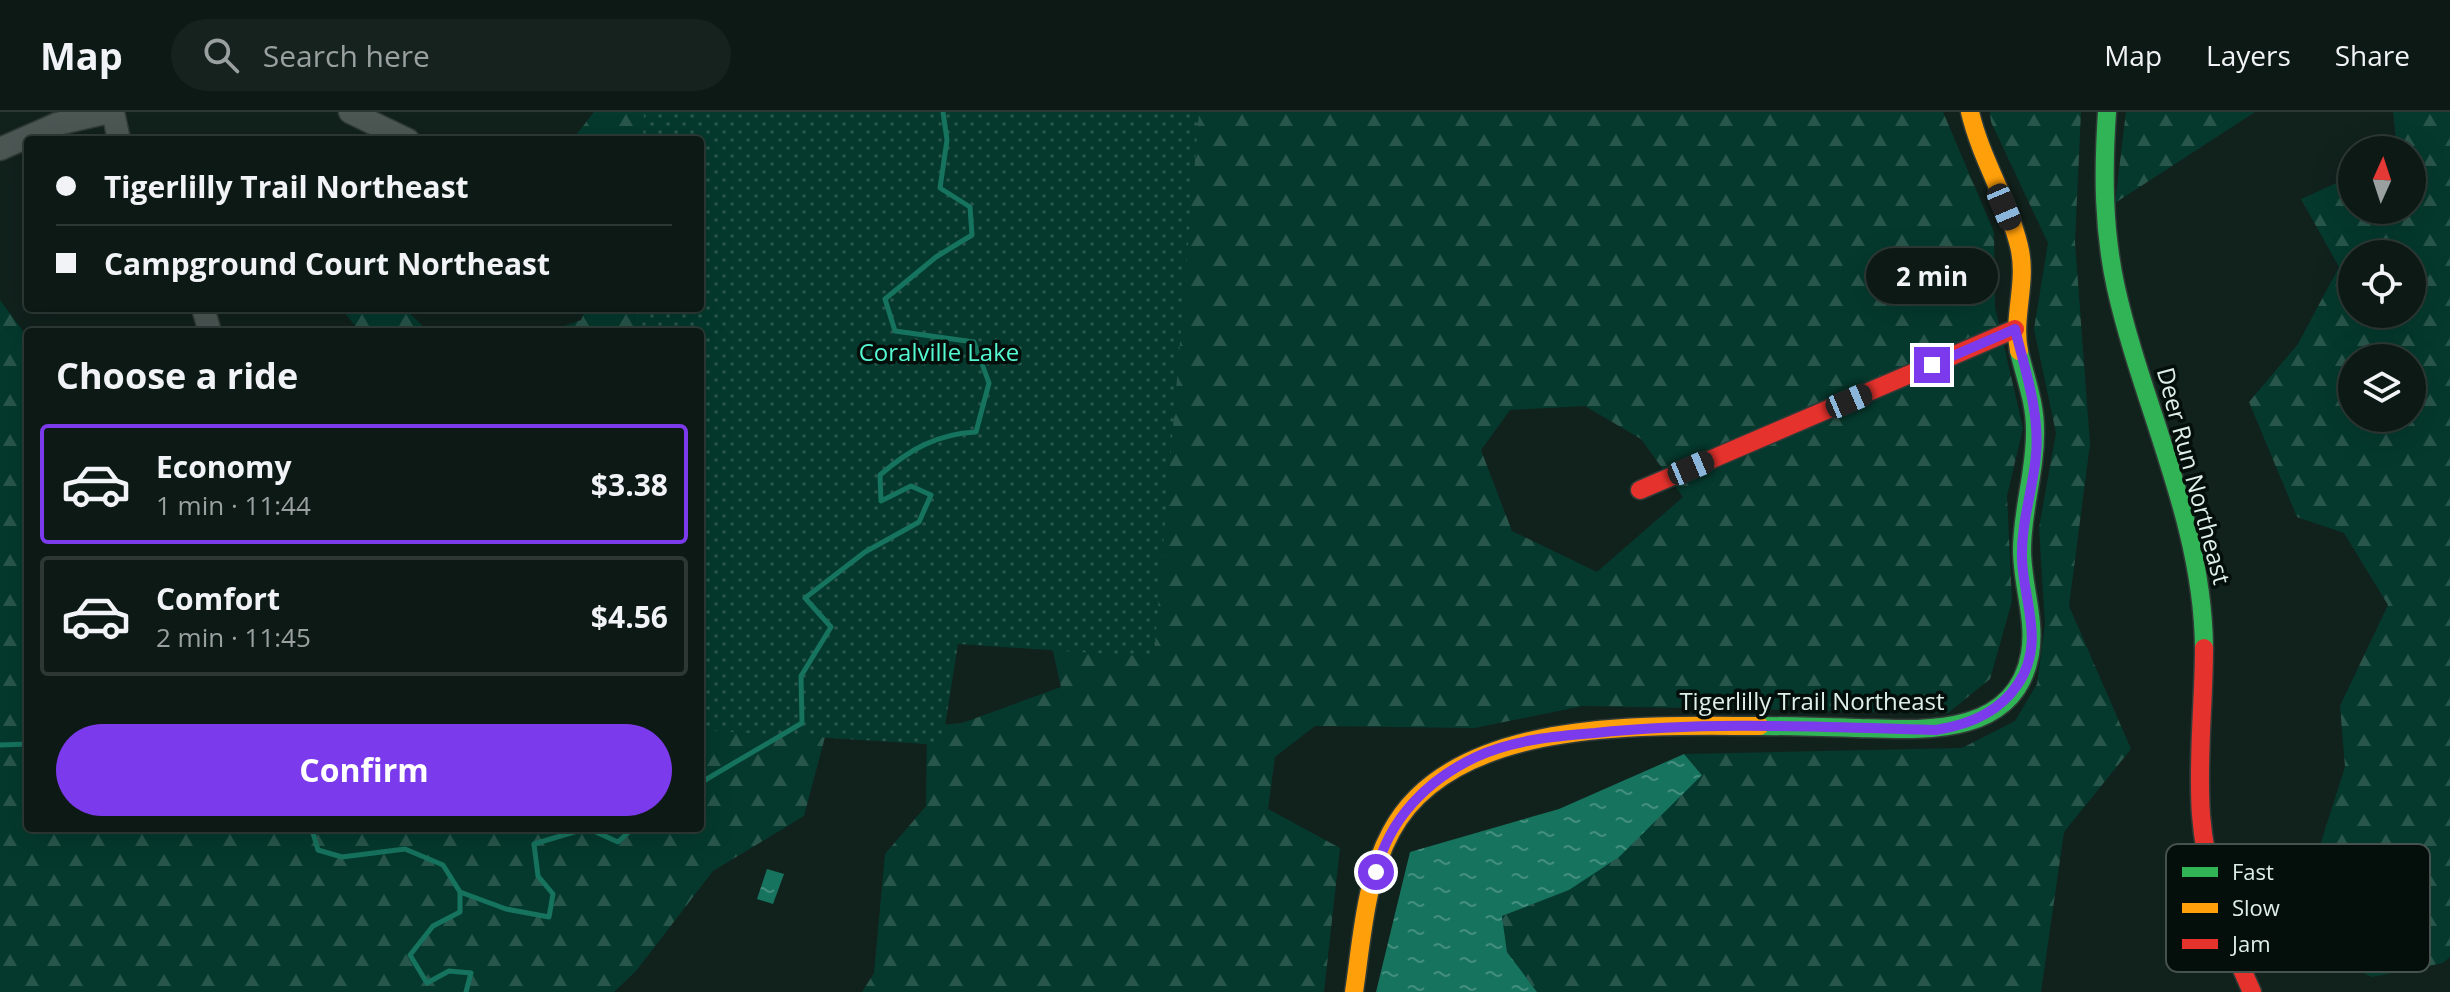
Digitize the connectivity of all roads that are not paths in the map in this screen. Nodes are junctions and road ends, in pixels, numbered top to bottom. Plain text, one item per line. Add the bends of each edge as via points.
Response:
1 (111, 112) edge
2 (350, 112) edge
3 (1970, 112) edge
4 (2107, 112) edge
5 (30, 136) edge
6 (118, 136) edge
7 (400, 136) edge
8 (24, 138) edge
9 (0, 149) edge
10 (2015, 329) junction
11 (1640, 490) dead end
12 (2204, 844) edge
13 (2243, 972) edge
14 (1354, 992) edge
15 (2252, 992) edge

1 - 5 street
1 - 6 street
2 - 7 street
3 - 10 street, Tigerlilly Trail Northeast via 2024,268
4 - 12 street, Deer Run Northeast via 2103,177 2108,246 2124,320 2192,548 2206,632 2200,786
8 - 9 street
10 - 11 street
10 - 14 street, Tigerlilly Trail Northeast via 2034,409 2036,455 2024,509 2022,561 2032,647 2019,683 1970,725 1936,730 1665,725 1544,738 1479,756 1424,791 1391,833 1377,867
13 - 15 street, Deer Run Northeast

